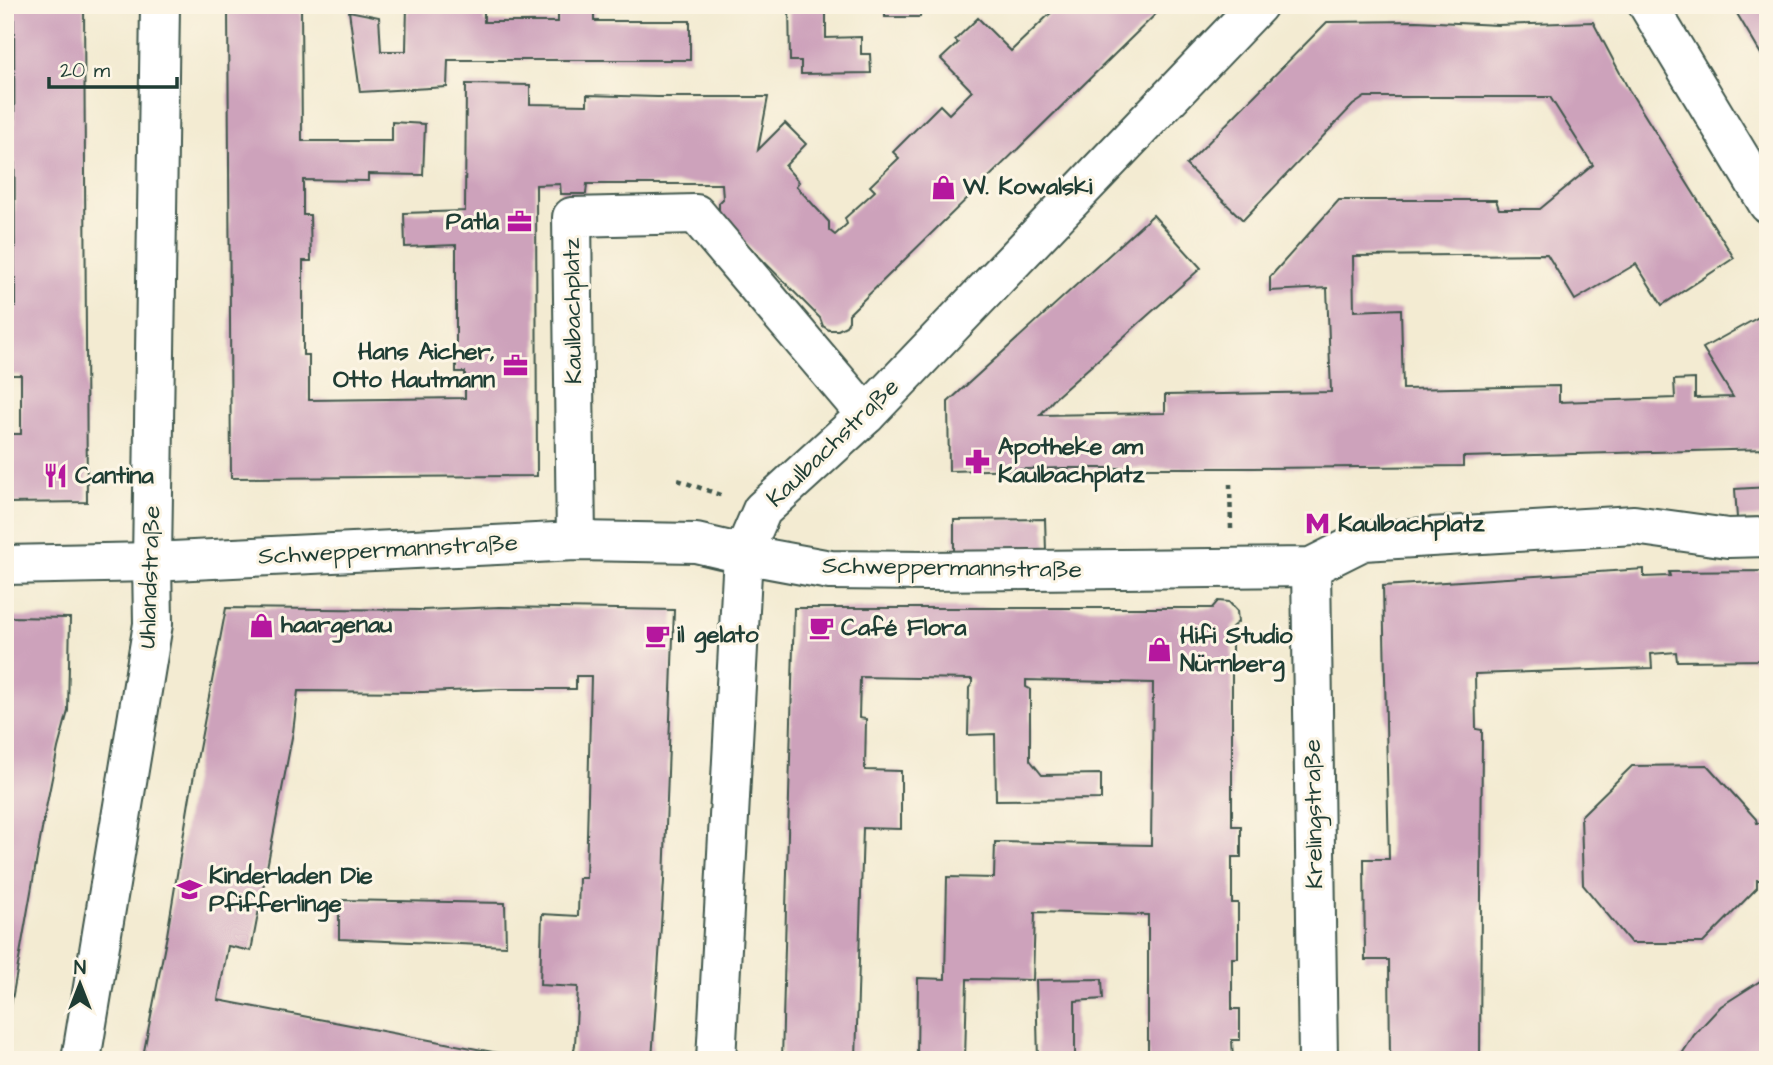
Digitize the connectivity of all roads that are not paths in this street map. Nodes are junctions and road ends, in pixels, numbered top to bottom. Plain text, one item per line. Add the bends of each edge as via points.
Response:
1 (160, 5) edge
2 (1258, 5) edge
3 (1648, 5) edge
4 (1768, 204) edge
5 (866, 415) junction
6 (1768, 537) edge
7 (576, 541) junction
8 (743, 554) junction
9 (152, 562) junction
10 (5, 565) edge
11 (1311, 567) junction
12 (81, 1060) edge
13 (716, 1060) edge
14 (1318, 1060) edge

1 - 9 street, Uhlandstraße
2 - 5 street, Kaulbachstraße
3 - 4 street
5 - 7 street, Kaulbachplatz via 696,214 572,217
5 - 8 street, Kaulbachstraße via 762,510
6 - 11 street, Schweppermannstraße via 1728,538 1634,525 1363,541
7 - 8 street, Schweppermannstraße via 696,543
7 - 9 street, Schweppermannstraße
8 - 11 street, Schweppermannstraße via 830,570
8 - 13 street, Kaulbachstraße
9 - 10 street, Schweppermannstraße
9 - 12 street, Uhlandstraße via 153,624
11 - 14 street, Krelingstraße

